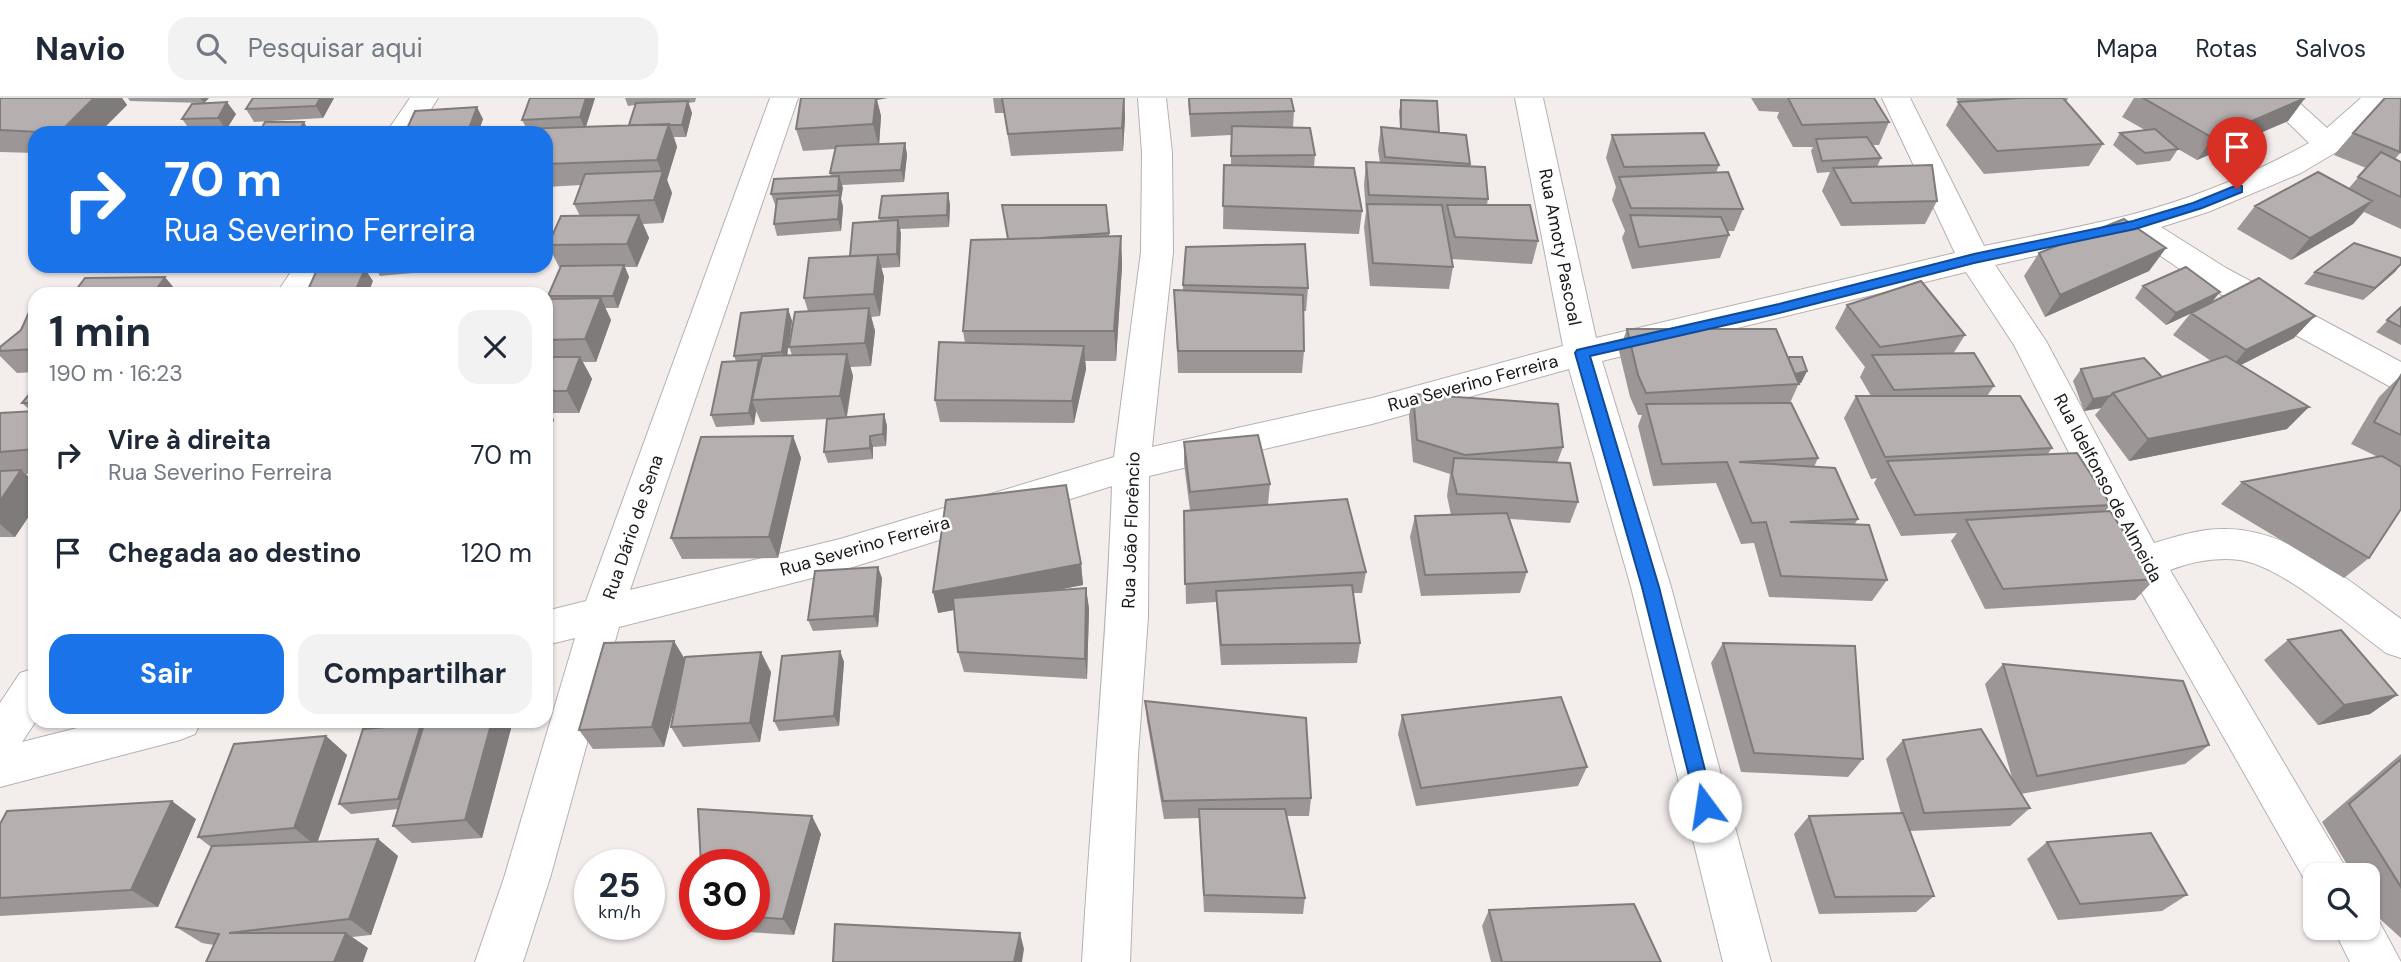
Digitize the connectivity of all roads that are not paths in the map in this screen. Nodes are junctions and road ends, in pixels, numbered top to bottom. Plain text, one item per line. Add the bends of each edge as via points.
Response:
1 (425, 98) edge
2 (784, 98) edge
3 (1152, 98) edge
4 (1529, 98) edge
5 (1896, 98) edge
6 (2277, 98) edge
7 (2379, 98) edge
8 (406, 126) edge
9 (2328, 145) junction
10 (2135, 224) junction
11 (1974, 259) junction
12 (1582, 353) junction
13 (2401, 377) edge
14 (1131, 466) junction
15 (2146, 563) junction
16 (602, 614) junction
17 (553, 626) edge
18 (2401, 641) edge
19 (28, 697) edge
20 (152, 728) edge
21 (0, 739) edge
22 (0, 766) edge
23 (2320, 863) edge
24 (2364, 940) edge
25 (499, 962) edge
26 (1106, 962) edge
27 (1747, 962) edge
28 (2377, 962) edge

1 - 8 street
2 - 16 street, Rua Dário de Sena
3 - 14 street, Rua João Florêncio via 1157,252
4 - 12 street, Rua Amoty Pascoal
5 - 11 street, Rua Idelfonso de Almeida
6 - 9 street
7 - 9 street, Rua Severino Ferreira
9 - 10 street, Rua Severino Ferreira via 2197,205
10 - 11 street, Rua Severino Ferreira
10 - 13 street via 2236,288
11 - 12 street, Rua Severino Ferreira
11 - 15 street, Rua Idelfonso de Almeida via 2029,341
12 - 14 street, Rua Severino Ferreira via 1372,411
12 - 27 street, Rua Amoty Pascoal via 1651,587
14 - 16 street, Rua Severino Ferreira via 840,555
14 - 26 street, Rua João Florêncio via 1128,617
15 - 18 street via 2205,545 2240,545 2270,553
15 - 23 street, Rua Idelfonso de Almeida
16 - 17 street, Rua Severino Ferreira
16 - 25 street, Rua Dário de Sena
19 - 21 street
20 - 22 street
24 - 28 street

